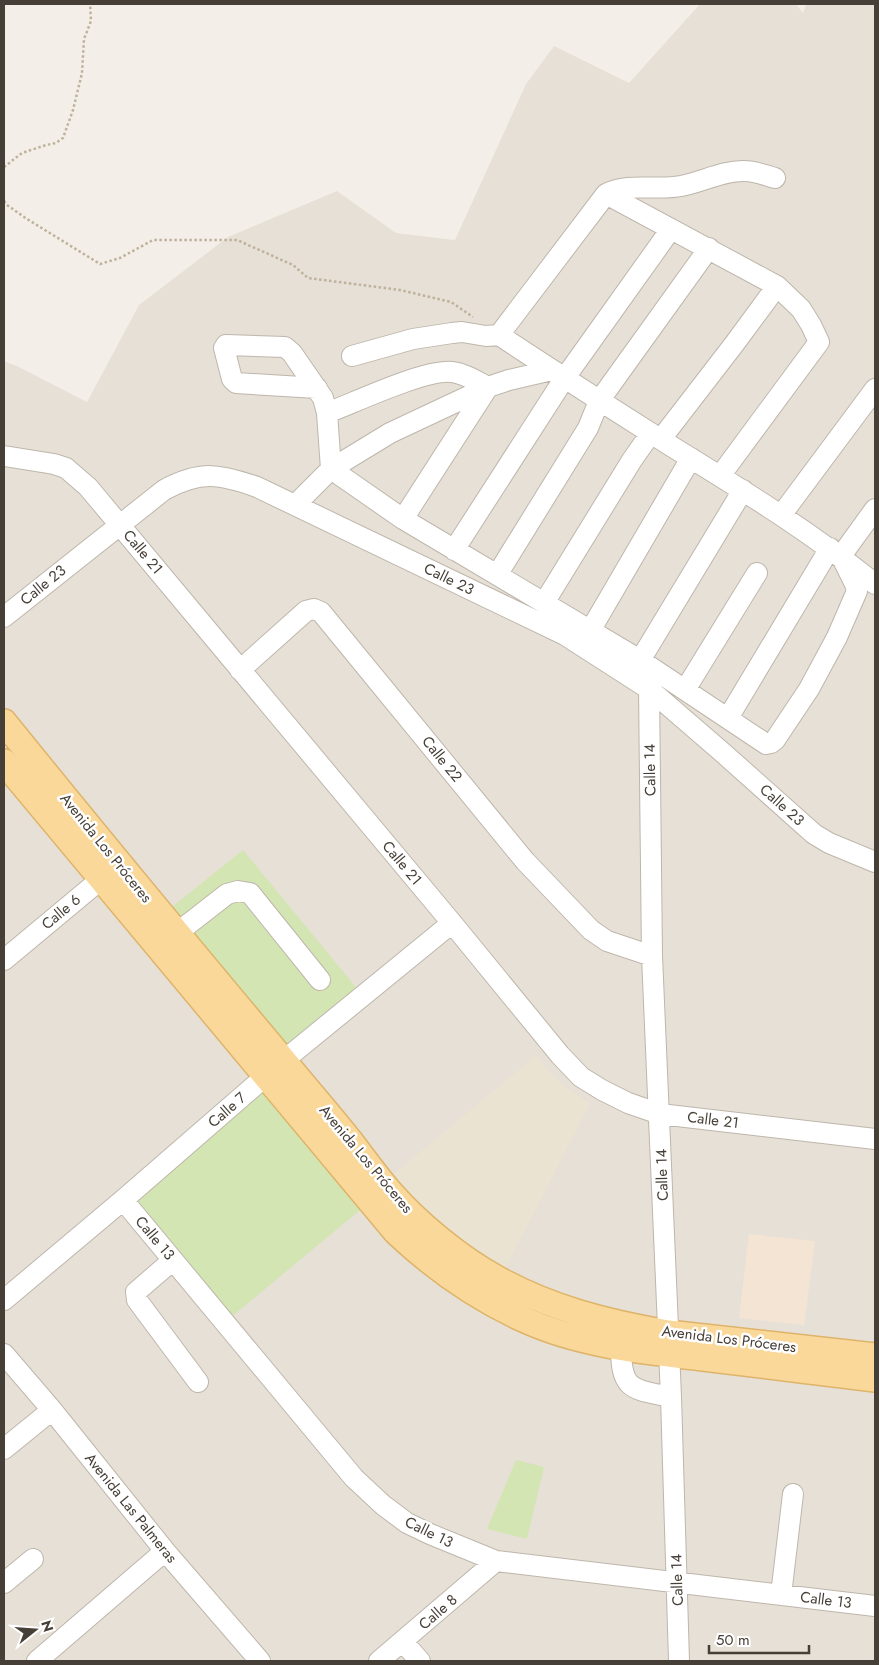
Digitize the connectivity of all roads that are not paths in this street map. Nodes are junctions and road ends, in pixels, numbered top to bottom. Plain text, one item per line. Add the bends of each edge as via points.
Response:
1 (775, 178) dead end
2 (606, 194) junction
3 (671, 229) junction
4 (710, 248) junction
5 (777, 286) junction
6 (500, 335) junction
7 (352, 356) dead end
8 (558, 374) junction
9 (488, 387) junction
10 (317, 388) dead end
11 (875, 389) edge
12 (599, 401) junction
13 (327, 413) junction
14 (656, 436) junction
15 (4, 456) edge
16 (692, 458) junction
17 (331, 469) junction
18 (720, 476) junction
19 (744, 490) junction
20 (294, 505) junction
21 (875, 509) edge
22 (782, 514) junction
23 (403, 519) junction
24 (119, 524) junction
25 (454, 550) junction
26 (835, 552) junction
27 (757, 573) dead end
28 (497, 575) junction
29 (875, 584) edge
30 (544, 603) junction
31 (4, 617) edge
32 (590, 631) junction
33 (635, 668) junction
34 (240, 670) junction
35 (649, 689) junction
36 (684, 690) junction
37 (728, 718) junction
38 (4, 722) edge
39 (4, 762) edge
40 (875, 862) edge
41 (110, 871) junction
42 (452, 923) junction
43 (176, 933) junction
44 (652, 956) junction
45 (4, 960) edge
46 (320, 980) dead end
47 (275, 1068) junction
48 (660, 1114) junction
49 (875, 1139) edge
50 (123, 1200) junction
51 (173, 1260) junction
52 (4, 1300) edge
53 (668, 1343) junction
54 (621, 1347) junction
55 (4, 1354) edge
56 (875, 1356) edge
57 (875, 1379) edge
58 (198, 1382) dead end
59 (671, 1397) junction
60 (52, 1410) junction
61 (4, 1449) edge
62 (793, 1494) dead end
63 (165, 1551) junction
64 (33, 1558) dead end
65 (496, 1561) junction
66 (4, 1583) edge
67 (677, 1583) junction
68 (781, 1595) junction
69 (875, 1606) edge
70 (404, 1642) junction
71 (37, 1661) edge
72 (260, 1661) edge
73 (379, 1661) edge
74 (420, 1661) edge
75 (678, 1661) edge

1 - 2 street via 745,171 680,186 624,188
2 - 3 street
2 - 6 street
3 - 4 street
3 - 8 street
4 - 5 street
4 - 12 street
5 - 14 street via 735,343
5 - 18 street via 802,309 818,342
6 - 7 street via 452,333 413,339
6 - 8 street
8 - 9 street via 509,380
8 - 12 street
8 - 25 street
9 - 13 street via 468,376 451,372 428,375
9 - 17 street via 390,433
9 - 23 street
10 - 13 street
11 - 22 street
12 - 14 street
12 - 28 street via 588,428
13 - 17 street
14 - 16 street
14 - 30 street via 632,460
15 - 24 street, Calle 21 via 66,468 88,487
16 - 18 street
16 - 32 street
17 - 20 street
17 - 23 street
18 - 19 street
19 - 22 street
19 - 33 street
20 - 24 street, Calle 23 via 230,478 216,475 195,477 164,490
20 - 33 street, Calle 23
21 - 26 street
22 - 26 street
23 - 25 street
24 - 31 street, Calle 23
24 - 34 street, Calle 21
25 - 28 street
26 - 29 street
26 - 37 street
26 - 37 street via 857,592 814,680 771,743 766,744
27 - 36 street
28 - 30 street
30 - 32 street
32 - 33 street
33 - 35 street, Calle 23
33 - 36 street
34 - 42 street, Calle 21
34 - 44 street, Calle 22 via 306,611 322,612 526,861 591,930 607,941
35 - 40 street, Calle 23 via 814,834
35 - 44 street, Calle 14
36 - 37 street
38 - 41 main road, Avenida Los Próceres
39 - 41 main road, Avenida Los Próceres
41 - 43 main road, Avenida Los Próceres
41 - 45 street, Calle 6
41 - 47 main road, Avenida Los Próceres
42 - 47 street, Calle 7
42 - 48 street, Calle 21 via 581,1077 628,1103
43 - 46 street via 228,894 250,893
43 - 47 main road, Avenida Los Próceres
44 - 48 street, Calle 14
47 - 50 street, Calle 7
47 - 53 main road, Avenida Los Próceres via 415,1219 439,1239 495,1278 562,1308 634,1327
47 - 54 main road, Avenida Los Próceres via 396,1232 426,1260 461,1286 524,1320 586,1341
48 - 49 street, Calle 21
48 - 53 street, Calle 14
50 - 51 street, Calle 13
50 - 52 street, Calle 7
51 - 58 street via 135,1296
51 - 65 street, Calle 13 via 360,1483 407,1522
53 - 54 main road, Avenida Los Próceres
53 - 56 main road, Avenida Los Próceres
53 - 57 main road, Avenida Los Próceres
53 - 59 street, Calle 14
54 - 59 street via 621,1367 633,1388
55 - 60 street, Avenida Las Palmeras
59 - 67 street, Calle 14
60 - 61 street
60 - 63 street, Avenida Las Palmeras
62 - 68 street
63 - 71 street
63 - 72 street, Avenida Las Palmeras
64 - 66 street
65 - 67 street, Calle 13
65 - 70 street, Calle 8
67 - 68 street, Calle 13
67 - 75 street, Calle 14
68 - 69 street, Calle 13
70 - 73 street, Calle 8
70 - 74 street

